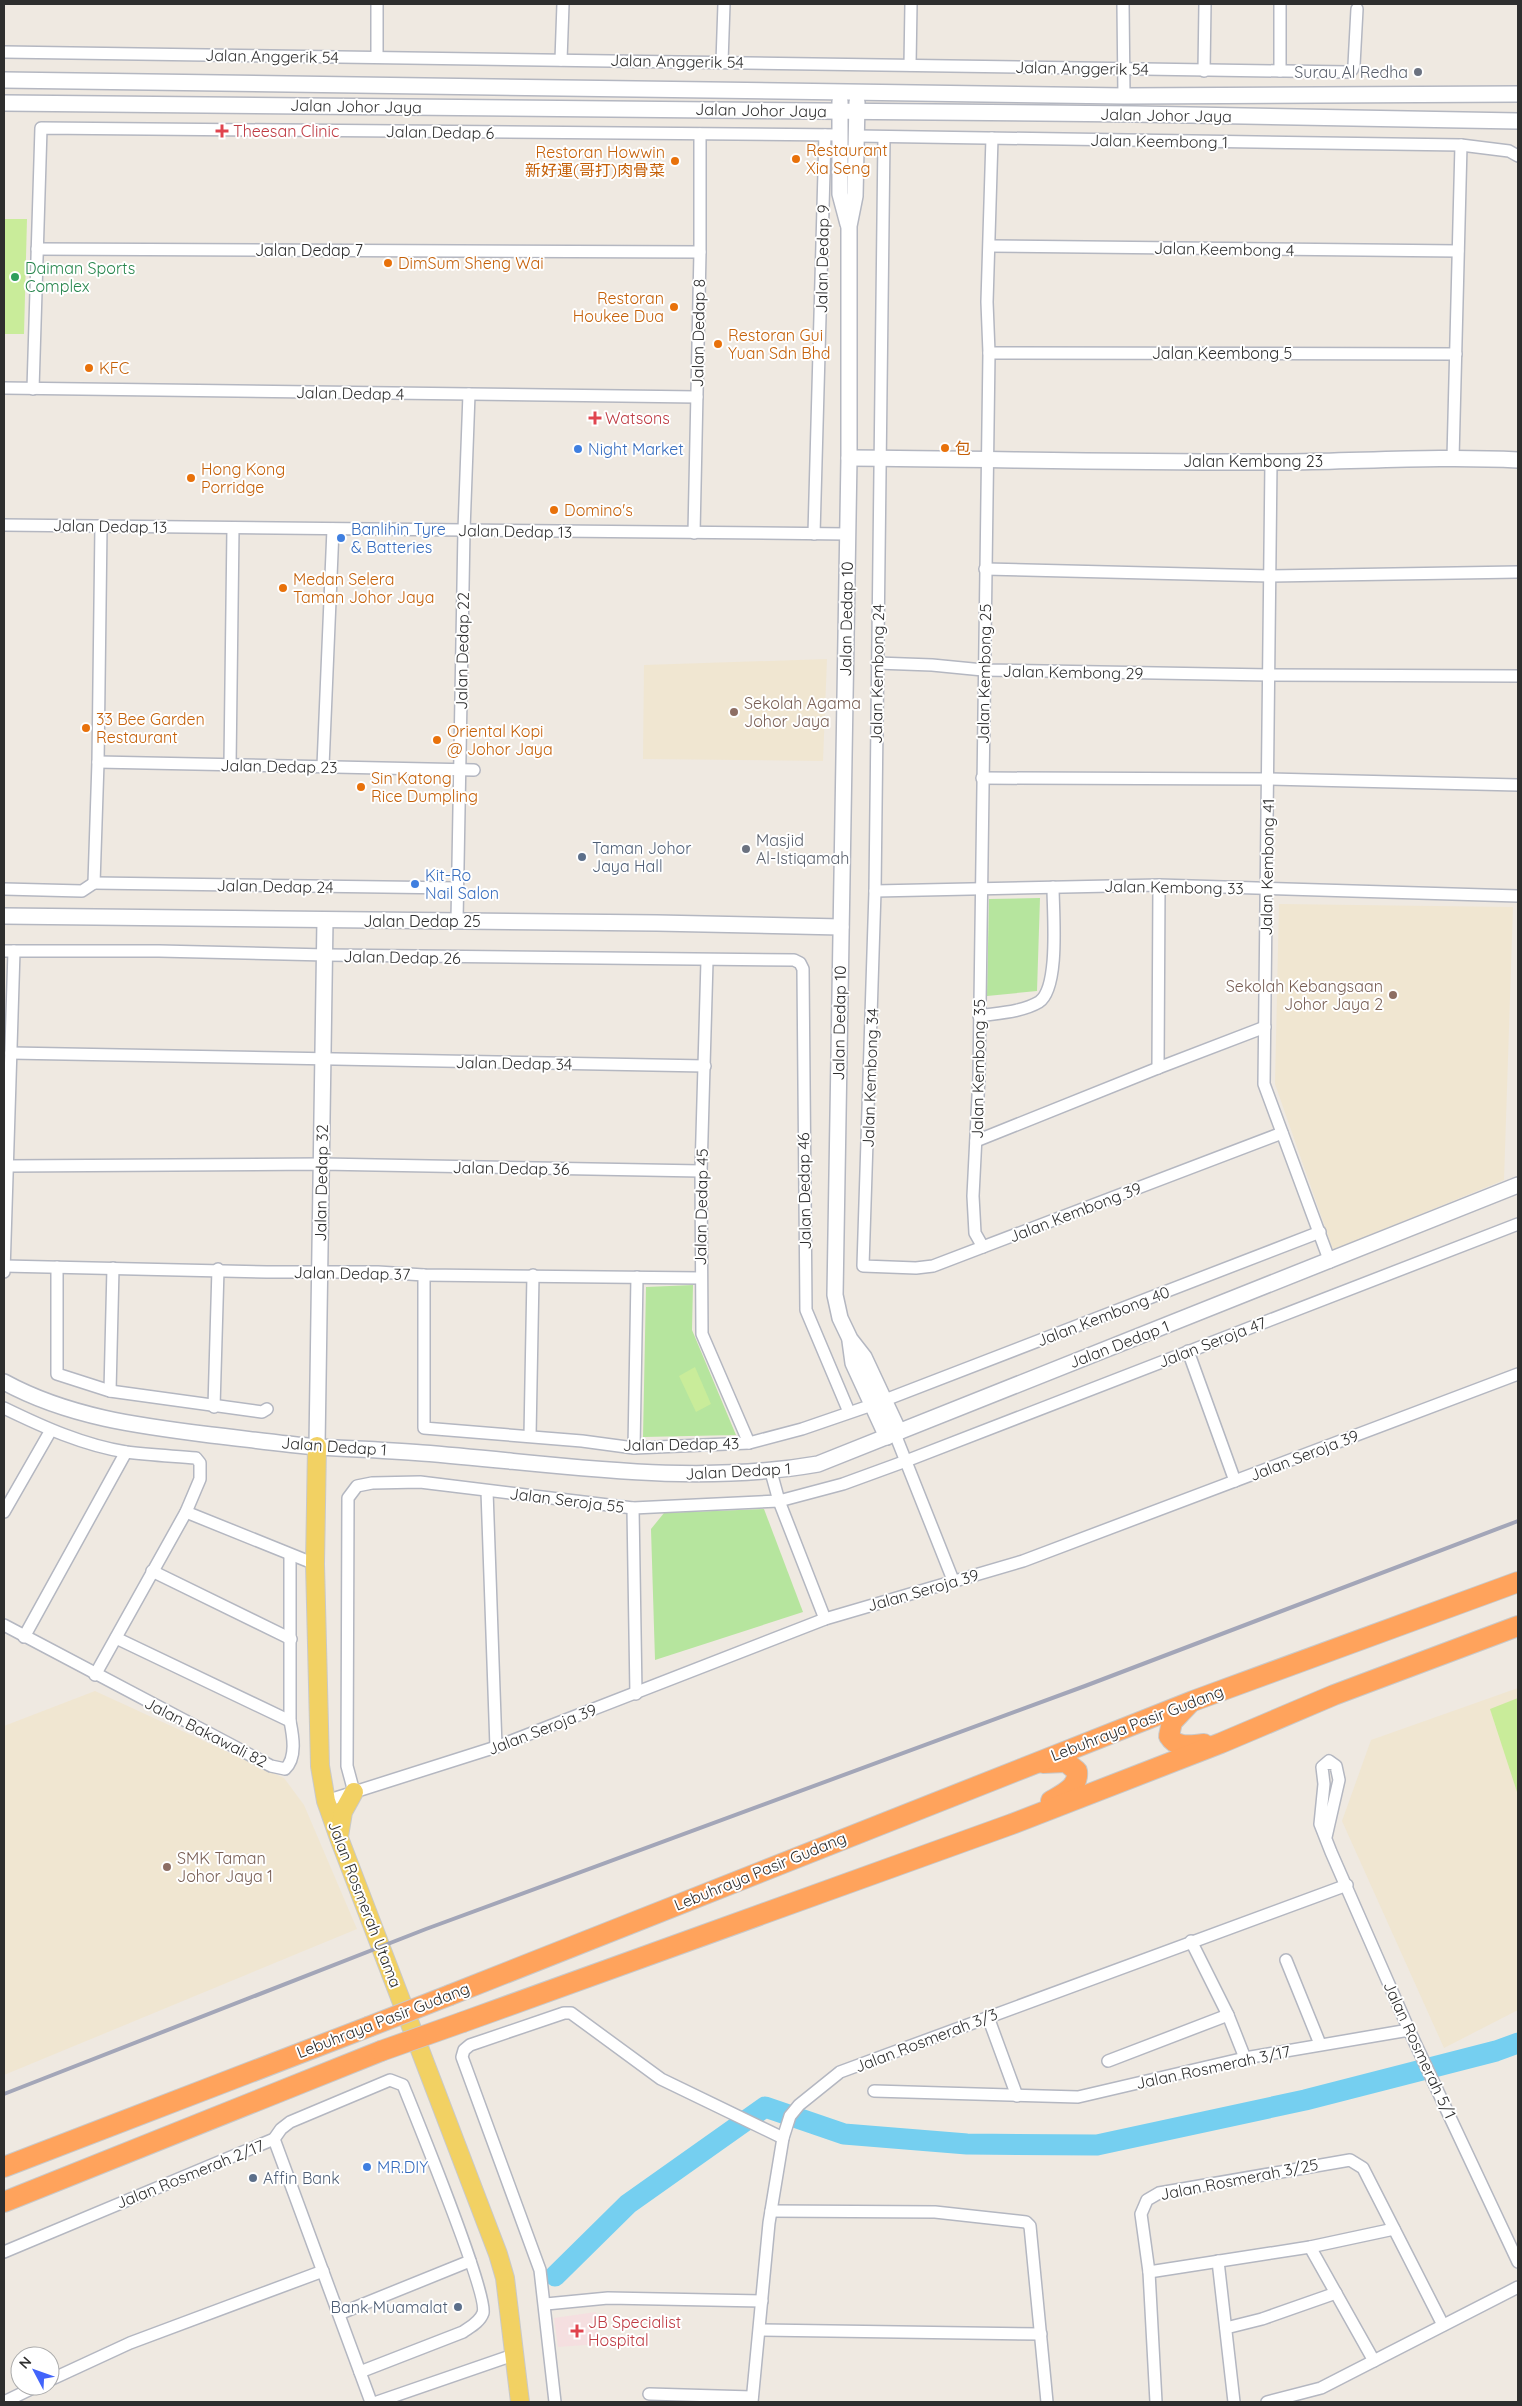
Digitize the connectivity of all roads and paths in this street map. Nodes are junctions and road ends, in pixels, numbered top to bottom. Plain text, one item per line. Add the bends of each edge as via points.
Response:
1 (377, 4) edge
2 (563, 4) edge
3 (724, 4) edge
4 (911, 4) edge
5 (1123, 4) edge
6 (1205, 4) edge
7 (1280, 4) edge
8 (1357, 9) dead end
9 (4, 52) edge
10 (376, 57) junction
11 (561, 60) junction
12 (722, 62) junction
13 (910, 64) junction
14 (1124, 68) junction
15 (1204, 71) junction
16 (1280, 71) junction
17 (4, 80) edge
18 (840, 92) junction
19 (858, 92) junction
20 (1518, 94) edge
21 (1124, 96) junction
22 (4, 102) edge
23 (840, 111) junction
24 (857, 111) junction
25 (1518, 121) edge
26 (700, 134) junction
27 (832, 135) junction
28 (857, 136) junction
29 (884, 137) junction
30 (992, 138) junction
31 (1461, 145) junction
32 (1518, 156) edge
33 (849, 226) junction
34 (990, 246) junction
35 (37, 249) junction
36 (1458, 251) junction
37 (700, 252) junction
38 (988, 353) junction
39 (1456, 354) junction
40 (4, 388) edge
41 (33, 389) junction
42 (469, 394) junction
43 (697, 397) junction
44 (849, 458) junction
45 (880, 458) junction
46 (1453, 458) junction
47 (987, 460) junction
48 (1518, 460) edge
49 (1271, 462) junction
50 (4, 525) edge
51 (101, 526) junction
52 (233, 528) junction
53 (334, 529) junction
54 (464, 530) junction
55 (694, 533) junction
56 (814, 534) junction
57 (847, 534) junction
58 (985, 569) junction
59 (1518, 572) edge
60 (1270, 576) junction
61 (877, 663) junction
62 (983, 670) junction
63 (1269, 675) junction
64 (1518, 676) edge
65 (98, 762) junction
66 (230, 765) junction
67 (324, 766) junction
68 (460, 769) junction
69 (474, 770) dead end
70 (982, 778) junction
71 (1268, 779) junction
72 (1518, 785) edge
73 (94, 883) junction
74 (1159, 884) junction
75 (1053, 887) junction
76 (457, 888) junction
77 (980, 888) junction
78 (4, 889) edge
79 (1266, 890) junction
80 (875, 891) junction
81 (1518, 896) edge
82 (4, 916) edge
83 (326, 920) junction
84 (457, 921) junction
85 (841, 927) junction
86 (9, 951) edge
87 (326, 955) junction
88 (707, 961) junction
89 (800, 963) joint
90 (979, 1016) junction
91 (1265, 1028) junction
92 (11, 1053) junction
93 (324, 1060) junction
94 (705, 1066) junction
95 (1158, 1068) junction
96 (1282, 1133) junction
97 (976, 1141) junction
98 (322, 1164) junction
99 (7, 1166) junction
100 (701, 1171) junction
101 (1518, 1185) edge
102 (1518, 1224) edge
103 (1320, 1232) junction
104 (983, 1247) junction
105 (1330, 1262) junction
106 (4, 1266) edge
107 (863, 1266) joint
108 (57, 1267) junction
109 (113, 1268) junction
110 (218, 1270) junction
111 (320, 1271) junction
112 (4, 1273) edge
113 (424, 1275) junction
114 (533, 1275) junction
115 (637, 1277) junction
116 (700, 1278) junction
117 (1188, 1352) junction
118 (1518, 1374) edge
119 (4, 1382) edge
120 (110, 1391) junction
121 (879, 1403) junction
122 (214, 1407) junction
123 (4, 1408) edge
124 (268, 1409) dead end
125 (849, 1412) junction
126 (51, 1430) junction
127 (894, 1434) junction
128 (530, 1436) junction
129 (748, 1443) junction
130 (317, 1446) junction
131 (634, 1448) junction
132 (126, 1452) junction
133 (906, 1461) junction
134 (771, 1472) junction
135 (1235, 1481) junction
136 (487, 1491) junction
137 (779, 1501) junction
138 (634, 1508) junction
139 (4, 1512) edge
140 (186, 1512) junction
141 (290, 1555) junction
142 (314, 1564) junction
143 (152, 1571) junction
144 (953, 1580) junction
145 (1518, 1582) edge
146 (825, 1619) junction
147 (4, 1625) edge
148 (1518, 1626) edge
149 (24, 1637) junction
150 (116, 1638) junction
151 (291, 1639) junction
152 (95, 1675) junction
153 (636, 1694) junction
154 (1193, 1701) junction
155 (290, 1722) junction
156 (1221, 1743) junction
157 (496, 1747) junction
158 (1030, 1764) junction
159 (354, 1792) junction
160 (326, 1801) junction
161 (1012, 1824) junction
162 (1326, 1837) junction
163 (339, 1838) junction
164 (1347, 1885) junction
165 (1191, 1941) junction
166 (1286, 1960) dead end
167 (1228, 2015) junction
168 (988, 2017) junction
169 (1409, 2030) junction
170 (1320, 2044) junction
171 (1244, 2058) junction
172 (1108, 2061) dead end
173 (874, 2091) dead end
174 (1017, 2096) junction
175 (783, 2138) junction
176 (274, 2139) junction
177 (4, 2167) edge
178 (4, 2202) edge
179 (771, 2211) junction
180 (1394, 2229) junction
181 (1310, 2246) junction
182 (4, 2252) edge
183 (470, 2261) junction
184 (1218, 2261) junction
185 (1518, 2262) edge
186 (323, 2272) junction
187 (1149, 2272) junction
188 (1518, 2287) edge
189 (1336, 2293) junction
190 (762, 2301) junction
191 (546, 2304) junction
192 (339, 2314) junction
193 (1443, 2325) junction
194 (1226, 2328) junction
195 (760, 2330) junction
196 (1041, 2334) junction
197 (516, 2354) junction
198 (1374, 2361) junction
199 (360, 2372) junction
200 (60, 2375) edge
201 (649, 2394) dead end
202 (16, 2396) edge
203 (752, 2400) edge
204 (4, 2402) edge
205 (371, 2402) edge
206 (378, 2402) edge
207 (520, 2402) edge
208 (555, 2402) edge
209 (1047, 2402) edge
210 (1156, 2402) edge
211 (1234, 2402) edge
212 (1266, 2402) edge

1 - 10 street
2 - 11 street
3 - 12 street
4 - 13 street
5 - 14 street
6 - 15 street
7 - 16 street
8 - 16 street, Jalan Anggerik 54 via 1354,65 1350,72
9 - 10 street, Jalan Anggerik 54
10 - 11 street, Jalan Anggerik 54
11 - 12 street, Jalan Anggerik 54
12 - 13 street, Jalan Anggerik 54
13 - 14 street, Jalan Anggerik 54
14 - 15 street, Jalan Anggerik 54
14 - 21 street
15 - 16 street, Jalan Anggerik 54
17 - 18 main road, Jalan Johor Jaya
18 - 19 main road, Jalan Johor Jaya
18 - 23 main road, Jalan Dedap 10
19 - 21 main road, Jalan Johor Jaya
19 - 24 main road, Jalan Dedap 10
20 - 21 main road, Jalan Johor Jaya
22 - 23 main road, Jalan Johor Jaya
23 - 24 main road, Jalan Johor Jaya
23 - 27 main road, Jalan Dedap 10
24 - 25 main road, Jalan Johor Jaya
24 - 28 main road, Jalan Dedap 10
26 - 27 street, Jalan Dedap 6
26 - 35 street, Jalan Dedap 6 via 41,128
26 - 37 street, Jalan Dedap 8
27 - 33 main road, Jalan Dedap 10 via 840,194
27 - 56 street, Jalan Dedap 9
28 - 29 street, Jalan Keembong 1
28 - 33 main road, Jalan Dedap 10 via 856,196
29 - 30 street, Jalan Keembong 1
29 - 45 street, Jalan Kembong 24
30 - 31 street, Jalan Keembong 1
30 - 34 street, Jalan Kembong 25
31 - 32 street, Jalan Keembong 1 via 1509,151
31 - 36 street
33 - 44 main road, Jalan Dedap 10
34 - 36 street, Jalan Keembong 4
34 - 38 street, Jalan Kembong 25
35 - 37 street, Jalan Dedap 7
35 - 41 street
36 - 39 street
37 - 43 street, Jalan Dedap 8
38 - 39 street, Jalan Keembong 5
38 - 47 street, Jalan Kembong 25
39 - 46 street
40 - 41 street, Jalan Dedap 4
41 - 42 street, Jalan Dedap 4
42 - 43 street, Jalan Dedap 4
42 - 54 street, Jalan Dedap 22
43 - 55 street, Jalan Dedap 8
44 - 45 main road, Jalan Kembong 23
44 - 57 main road, Jalan Dedap 10
45 - 47 main road, Jalan Kembong 23
45 - 61 street, Jalan Kembong 24
46 - 48 main road, Jalan Kembong 23
46 - 49 main road, Jalan Kembong 23
47 - 49 main road, Jalan Kembong 23
47 - 58 street, Jalan Kembong 25
49 - 60 street, Jalan Kembong 41
50 - 51 street, Jalan Dedap 13
51 - 52 street, Jalan Dedap 13
51 - 65 street
52 - 53 street, Jalan Dedap 13
52 - 66 street
53 - 54 street, Jalan Dedap 13
53 - 67 street
54 - 55 street, Jalan Dedap 13
54 - 68 street, Jalan Dedap 22
55 - 56 street, Jalan Dedap 13
56 - 57 street, Jalan Dedap 13
57 - 85 main road, Jalan Dedap 10
58 - 60 street
58 - 62 street, Jalan Kembong 25
59 - 60 street
60 - 63 street, Jalan Kembong 41
61 - 62 street, Jalan Kembong 29
61 - 80 street, Jalan Kembong 24
62 - 63 street, Jalan Kembong 29
62 - 70 street, Jalan Kembong 25
63 - 64 street, Jalan Kembong 29
63 - 71 street, Jalan Kembong 41
65 - 66 street, Jalan Dedap 23
65 - 73 street
66 - 67 street, Jalan Dedap 23
67 - 68 street, Jalan Dedap 23
68 - 69 street, Jalan Dedap 23
68 - 76 street, Jalan Dedap 22
70 - 71 street
70 - 77 street, Jalan Kembong 25
71 - 72 street
71 - 79 street, Jalan Kembong 41
73 - 76 street, Jalan Dedap 24
73 - 78 street, Jalan Dedap 24 via 82,891
74 - 75 street, Jalan Kembong 33
74 - 79 street, Jalan Kembong 33
74 - 95 street
75 - 77 street, Jalan Kembong 33
75 - 90 street via 1052,975 1047,993 1028,1007
76 - 84 street, Jalan Dedap 22
77 - 80 street, Jalan Kembong 33
77 - 90 street, Jalan Kembong 35
79 - 81 street, Jalan Kembong 33
79 - 91 street, Jalan Kembong 41
80 - 107 street, Jalan Kembong 34
82 - 83 main road, Jalan Dedap 25
83 - 84 main road, Jalan Dedap 25
83 - 87 main road, Jalan Dedap 32
84 - 85 main road, Jalan Dedap 25
85 - 121 main road, Jalan Dedap 10 via 835,1295 840,1318 850,1338 853,1363
86 - 87 street, Jalan Dedap 26 via 158,950
86 - 92 street
87 - 88 street, Jalan Dedap 26
87 - 93 main road, Jalan Dedap 32
88 - 89 street, Jalan Dedap 26 via 794,960
88 - 94 street, Jalan Dedap 45
89 - 125 street, Jalan Dedap 46 via 803,969 806,1310
90 - 97 street, Jalan Kembong 35
91 - 95 street
91 - 96 street, Jalan Kembong 41 via 1264,1084
92 - 93 street, Jalan Dedap 34
92 - 99 street
93 - 94 street, Jalan Dedap 34
93 - 98 main road, Jalan Dedap 32
94 - 100 street, Jalan Dedap 45
95 - 97 street
96 - 103 street, Jalan Kembong 41
96 - 104 street, Jalan Kembong 39
97 - 104 street, Jalan Kembong 35 via 975,1233
98 - 99 street, Jalan Dedap 36
98 - 100 street, Jalan Dedap 36
98 - 111 main road, Jalan Dedap 32
99 - 106 street
100 - 116 street, Jalan Dedap 45
101 - 105 main road, Jalan Dedap 1
102 - 117 street, Jalan Seroja 47
103 - 105 street, Jalan Kembong 41
103 - 121 street, Jalan Kembong 40
104 - 107 street, Jalan Kembong 39 via 933,1266
105 - 127 main road, Jalan Dedap 1
106 - 108 street, Jalan Dedap 37
106 - 112 street
108 - 109 street, Jalan Dedap 37
108 - 120 street via 57,1374
109 - 110 street, Jalan Dedap 37
109 - 120 street
110 - 111 street, Jalan Dedap 37
110 - 122 street
111 - 113 street, Jalan Dedap 37
111 - 130 main road, Jalan Dedap 32
113 - 114 street, Jalan Dedap 37
113 - 128 street, Jalan Dedap 43 via 424,1428
114 - 115 street, Jalan Dedap 37
114 - 128 street
115 - 116 street, Jalan Dedap 37
115 - 131 street
116 - 129 street, Jalan Dedap 45 via 702,1334
117 - 133 street, Jalan Seroja 47
117 - 135 street
118 - 135 street, Jalan Seroja 39
119 - 130 main road, Jalan Dedap 1 via 27,1395 75,1412 136,1426
120 - 122 street
121 - 125 street, Jalan Dedap 43
121 - 127 main road, Jalan Dedap 10
122 - 124 street via 262,1412
123 - 126 street
125 - 129 street, Jalan Dedap 43
126 - 132 street
126 - 139 street
127 - 133 street
127 - 134 main road, Jalan Dedap 1 via 818,1464
128 - 131 street, Jalan Dedap 43
129 - 131 street, Jalan Dedap 43
130 - 134 main road, Jalan Dedap 1 via 420,1452 663,1475
130 - 142 main road, Jalan Rosmerah Utama
132 - 140 street via 196,1458 200,1463 200,1479
132 - 149 street
133 - 137 street, Jalan Seroja 47 via 844,1484
133 - 144 street
134 - 137 street
135 - 144 street, Jalan Seroja 39 via 1023,1561
136 - 138 street, Jalan Seroja 55
136 - 157 street
136 - 159 street, Jalan Seroja 55 via 420,1482 372,1483 357,1486 348,1498 347,1766
137 - 138 street, Jalan Seroja 55
137 - 146 street
138 - 153 street
140 - 141 street
140 - 143 street
141 - 142 street
141 - 151 street, Jalan Bakawali 82
142 - 160 main road, Jalan Rosmerah Utama via 320,1766
143 - 150 street
143 - 151 street
144 - 146 street, Jalan Seroja 39
145 - 154 highway, Lebuhraya Pasir Gudang
146 - 153 street, Jalan Seroja 39
147 - 149 street
148 - 156 highway, Lebuhraya Pasir Gudang via 1334,1695
149 - 152 street
150 - 152 street
150 - 155 street
151 - 155 street, Jalan Bakawali 82
152 - 155 street, Jalan Bakawali 82 via 280,1770 291,1764 293,1736
153 - 157 street, Jalan Seroja 39
154 - 156 highway via 1172,1722 1169,1736 1173,1742 1180,1745
154 - 158 highway, Lebuhraya Pasir Gudang
156 - 161 highway, Lebuhraya Pasir Gudang
157 - 159 street, Jalan Seroja 39
158 - 161 highway via 1066,1762 1077,1771 1078,1777 1066,1792
158 - 177 highway, Lebuhraya Pasir Gudang, bridge via 450,1995
159 - 160 street, Jalan Seroja 39
159 - 163 main road via 342,1812
160 - 163 main road, Jalan Rosmerah Utama
161 - 178 highway, Lebuhraya Pasir Gudang, bridge via 381,2051
162 - 162 street, Jalan Rosmerah 5/1 via 1320,1824 1320,1810 1324,1784 1322,1767 1329,1761 1336,1766 1339,1780
162 - 164 street, Jalan Rosmerah 5/1
163 - 197 main road, Jalan Rosmerah Utama via 498,2254 505,2278
164 - 165 street, Jalan Rosmerah 3/3
164 - 169 street, Jalan Rosmerah 5/1
165 - 167 street
165 - 168 street, Jalan Rosmerah 3/3
166 - 170 street
167 - 171 street
167 - 172 street
168 - 174 street
168 - 175 street, Jalan Rosmerah 3/3 via 840,2072 790,2116
169 - 170 street, Jalan Rosmerah 3/17
169 - 185 street, Jalan Rosmerah 5/1
170 - 171 street, Jalan Rosmerah 3/17
171 - 174 street, Jalan Rosmerah 3/17 via 1078,2097
173 - 174 street, Jalan Rosmerah 3/17
175 - 179 street, Jalan Rosmerah 3/3
175 - 191 street via 660,2079 571,2013 470,2045 462,2056 540,2270
176 - 182 street, Jalan Rosmerah 2/17
176 - 183 street, Jalan Rosmerah 2/17 via 290,2122 390,2080 400,2082 404,2085
176 - 186 street
179 - 190 street, Jalan Rosmerah 3/3
179 - 196 street via 936,2212 1026,2222 1030,2226
180 - 181 street
180 - 187 street, Jalan Rosmerah 3/25 via 1363,2168 1344,2160 1153,2195 1143,2206 1141,2214
180 - 193 street
181 - 184 street
181 - 189 street
183 - 192 street
183 - 199 street, Jalan Rosmerah 2/17 via 483,2304 483,2313 475,2324 464,2332
184 - 187 street
184 - 194 street
186 - 192 street
186 - 200 street via 130,2343
187 - 210 street, Jalan Rosmerah 3/25
188 - 193 street
189 - 194 street
189 - 198 street
190 - 191 street via 608,2298
190 - 195 street, Jalan Rosmerah 3/3
191 - 208 street
192 - 199 street
193 - 198 street
194 - 211 street
195 - 196 street
195 - 203 street, Jalan Rosmerah 3/3
196 - 209 street
197 - 206 street
197 - 207 main road, Jalan Rosmerah Utama
198 - 212 street via 1320,2388
199 - 205 street
201 - 203 street
202 - 204 street

